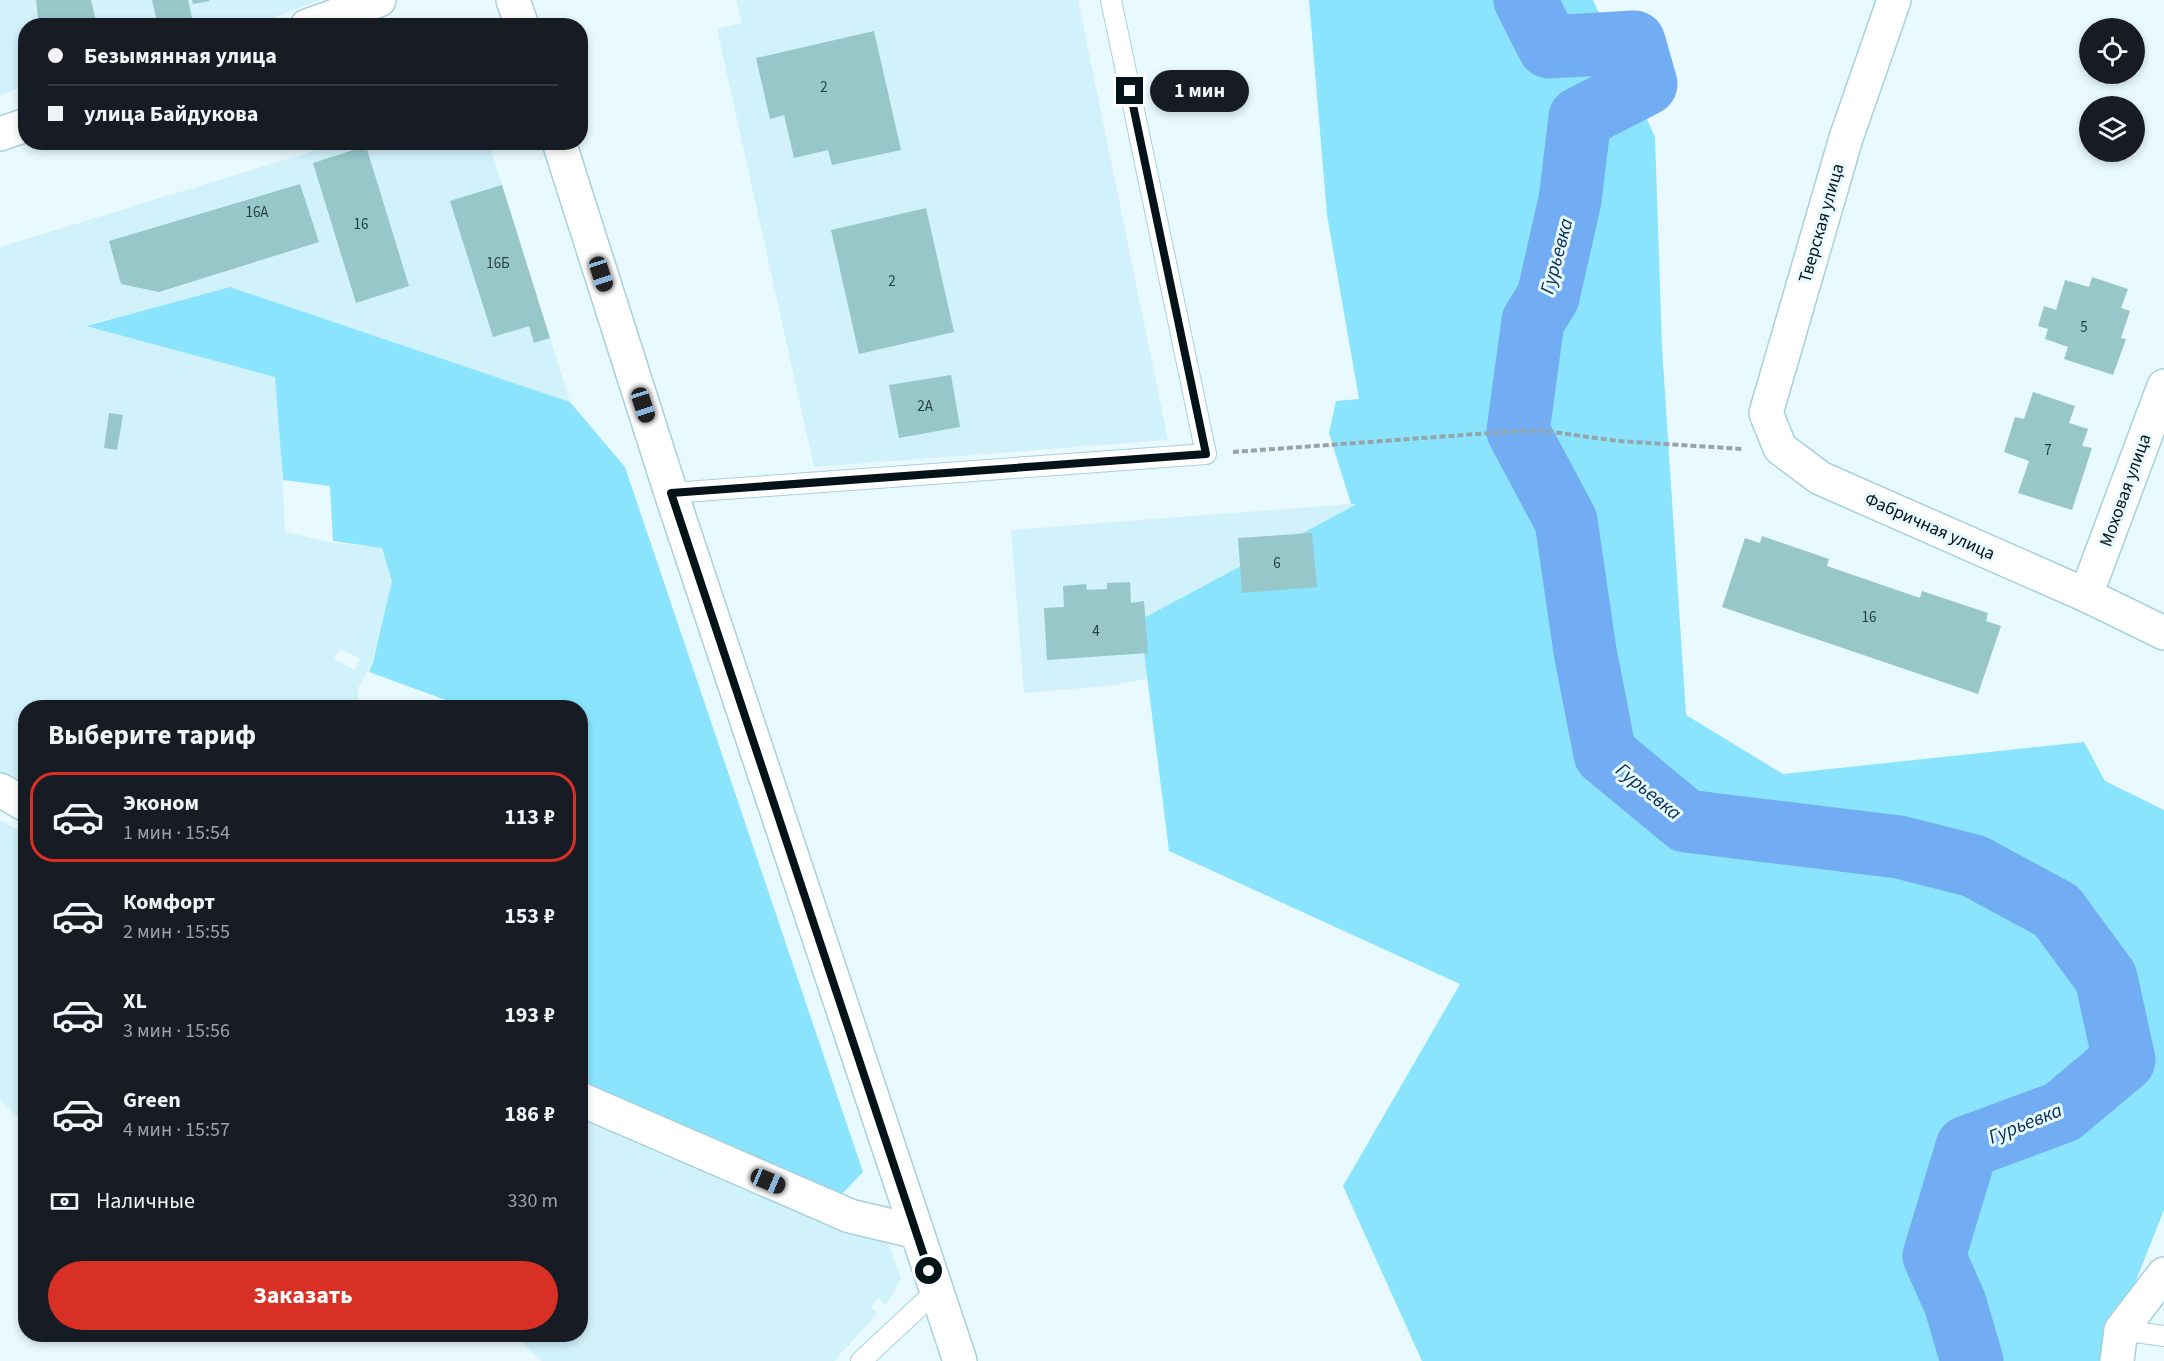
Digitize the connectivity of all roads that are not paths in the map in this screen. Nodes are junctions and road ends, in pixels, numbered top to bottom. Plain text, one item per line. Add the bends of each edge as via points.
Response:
1 (379, 0) edge
2 (513, 0) edge
3 (1111, 0) edge
4 (1894, 0) edge
5 (329, 18) edge
6 (519, 18) edge
7 (18, 128) edge
8 (0, 134) edge
9 (562, 150) edge
10 (2164, 386) edge
11 (1780, 448) joint
12 (671, 493) junction
13 (2086, 595) junction
14 (2164, 633) edge
15 (0, 790) edge
16 (18, 800) edge
17 (588, 1102) edge
18 (917, 1232) junction
19 (2164, 1274) edge
20 (936, 1291) junction
21 (2164, 1336) edge
22 (2119, 1345) edge
23 (861, 1361) edge
24 (960, 1361) edge

1 - 5 street
2 - 6 street
3 - 12 lane via 1206,454
4 - 11 street, Тверская улица via 1846,138 1766,413
7 - 8 street
9 - 12 street
10 - 13 street, Моховая улица
11 - 13 street, Фабричная улица via 1820,478
12 - 18 street
13 - 14 street, Фабричная улица
15 - 16 street
17 - 18 street via 850,1216
18 - 20 street
19 - 22 street
20 - 23 lane
20 - 24 street
21 - 22 lane

